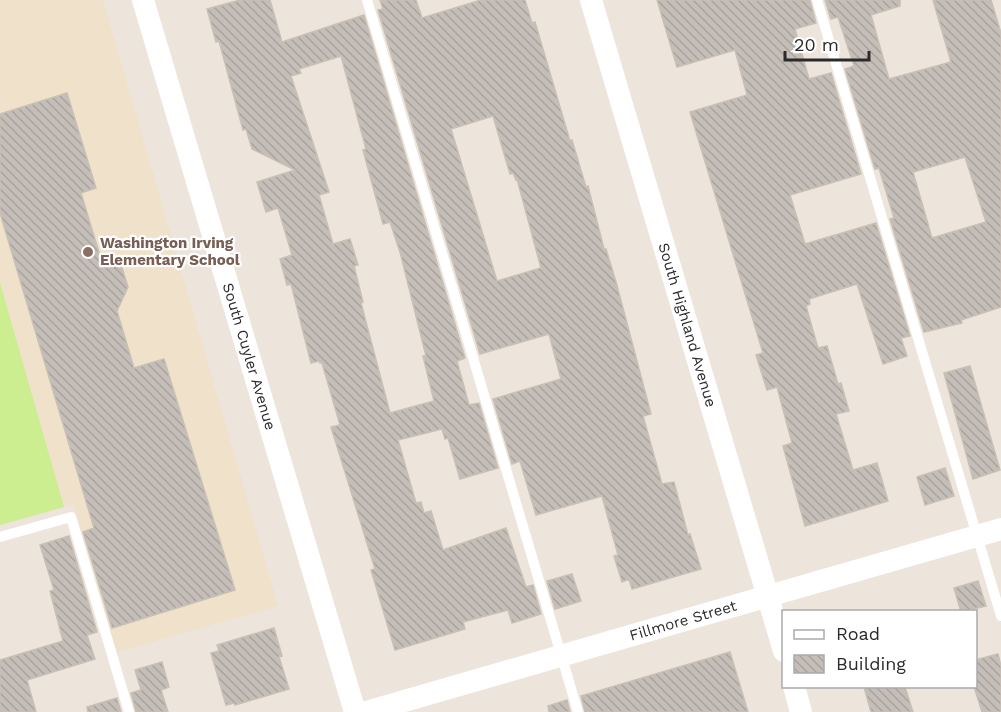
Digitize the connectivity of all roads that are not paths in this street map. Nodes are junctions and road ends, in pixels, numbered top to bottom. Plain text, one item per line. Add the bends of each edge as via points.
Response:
1 (143, 0) edge
2 (366, 0) edge
3 (591, 0) edge
4 (817, 0) edge
5 (1001, 528) edge
6 (977, 536) junction
7 (0, 537) edge
8 (768, 596) junction
9 (1001, 616) edge
10 (782, 647) edge
11 (561, 656) junction
12 (794, 688) edge
13 (129, 712) edge
14 (355, 712) edge
15 (366, 712) edge
16 (578, 712) edge
17 (801, 712) edge

1 - 14 street, South Cuyler Avenue
2 - 11 lane
3 - 8 street, South Highland Avenue
4 - 6 lane
5 - 6 street, Fillmore Street
6 - 8 street, Fillmore Street
6 - 9 lane
7 - 13 lane via 71,517
8 - 10 street, South Highland Avenue
8 - 11 street, Fillmore Street
11 - 15 street, Fillmore Street
11 - 16 lane
12 - 17 street

